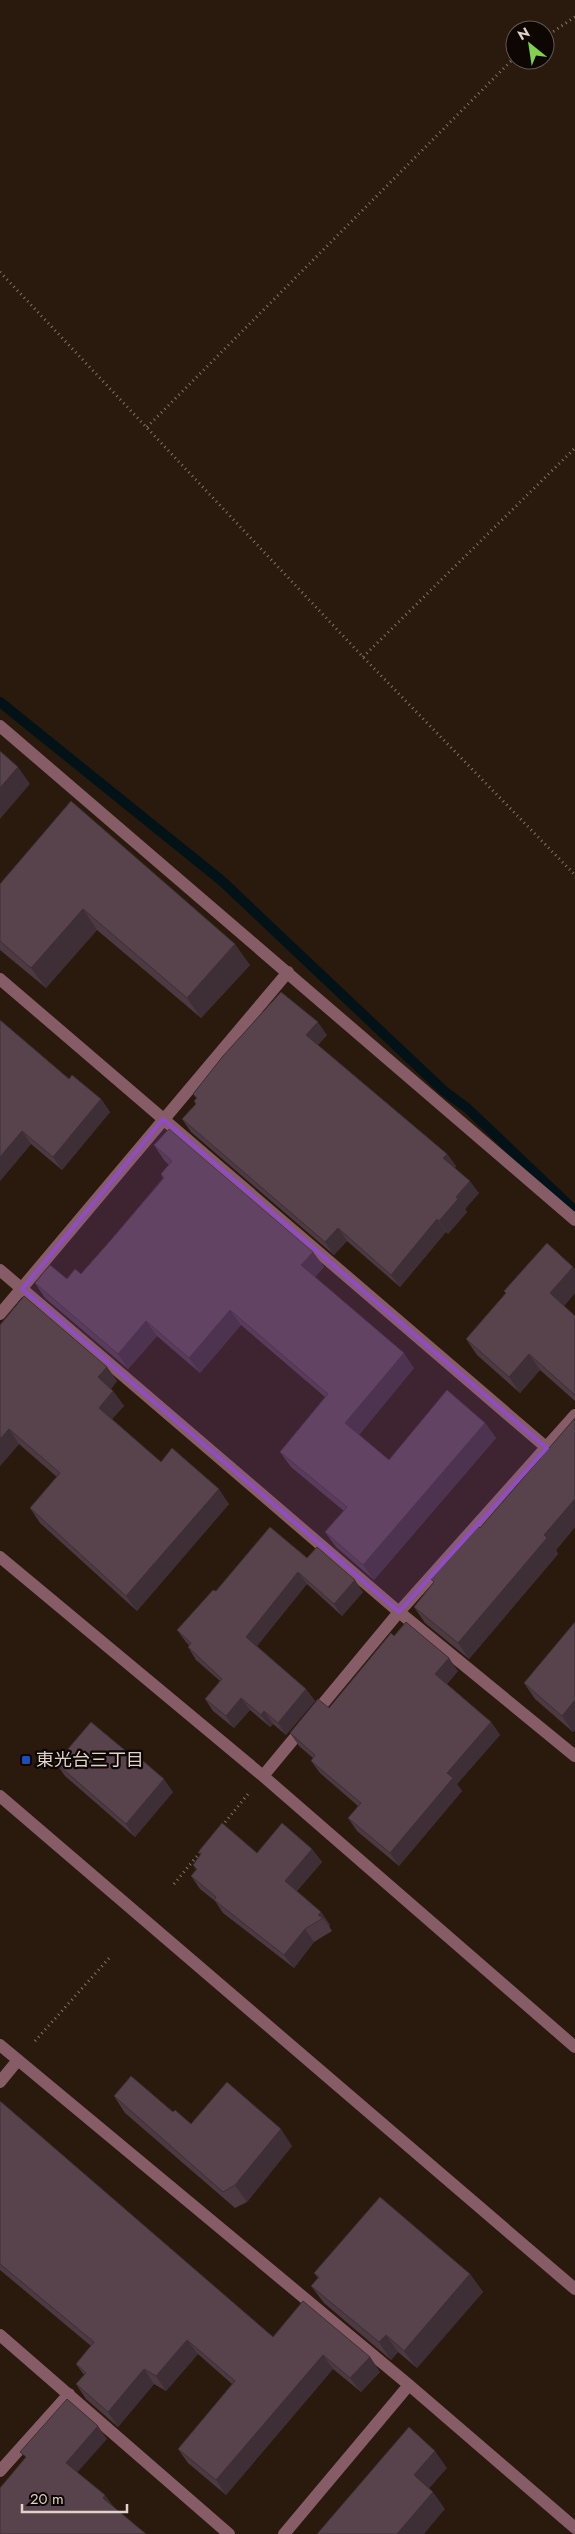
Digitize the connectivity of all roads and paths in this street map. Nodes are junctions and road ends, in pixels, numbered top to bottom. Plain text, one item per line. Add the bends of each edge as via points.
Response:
1 (575, 17) edge
2 (555, 30) edge
3 (505, 67) edge
4 (0, 272) edge
5 (147, 427) junction
6 (575, 448) edge
7 (363, 657) junction
8 (0, 726) edge
9 (575, 875) edge
10 (288, 972) junction
11 (0, 979) edge
12 (163, 1119) junction
13 (575, 1220) edge
14 (0, 1270) edge
15 (22, 1288) junction
16 (0, 1314) edge
17 (575, 1415) edge
18 (547, 1448) junction
19 (0, 1557) edge
20 (399, 1612) junction
21 (575, 1756) edge
22 (263, 1776) junction
23 (0, 1796) edge
24 (221, 1827) edge
25 (203, 1848) edge
26 (174, 1884) dead end
27 (111, 1956) dead end
28 (0, 2045) edge
29 (575, 2047) edge
30 (18, 2060) junction
31 (0, 2082) edge
32 (575, 2289) edge
33 (0, 2335) edge
34 (409, 2385) junction
35 (69, 2394) junction
36 (0, 2471) edge
37 (575, 2528) edge
38 (229, 2534) edge
39 (284, 2534) edge

1 - 2 path
3 - 5 path
4 - 5 path
5 - 7 path
6 - 7 path
7 - 9 path
8 - 10 street
10 - 12 street
10 - 13 street
11 - 12 street
12 - 15 street
12 - 18 street
14 - 15 street
15 - 16 street
15 - 20 street
17 - 18 street
18 - 20 street
19 - 22 street
20 - 21 street
20 - 22 street
22 - 24 path
22 - 29 street
23 - 32 street
25 - 26 path
27 - 30 path
28 - 30 street
30 - 31 street
30 - 34 street
33 - 35 street
34 - 37 street
34 - 39 street
35 - 36 street
35 - 38 street

